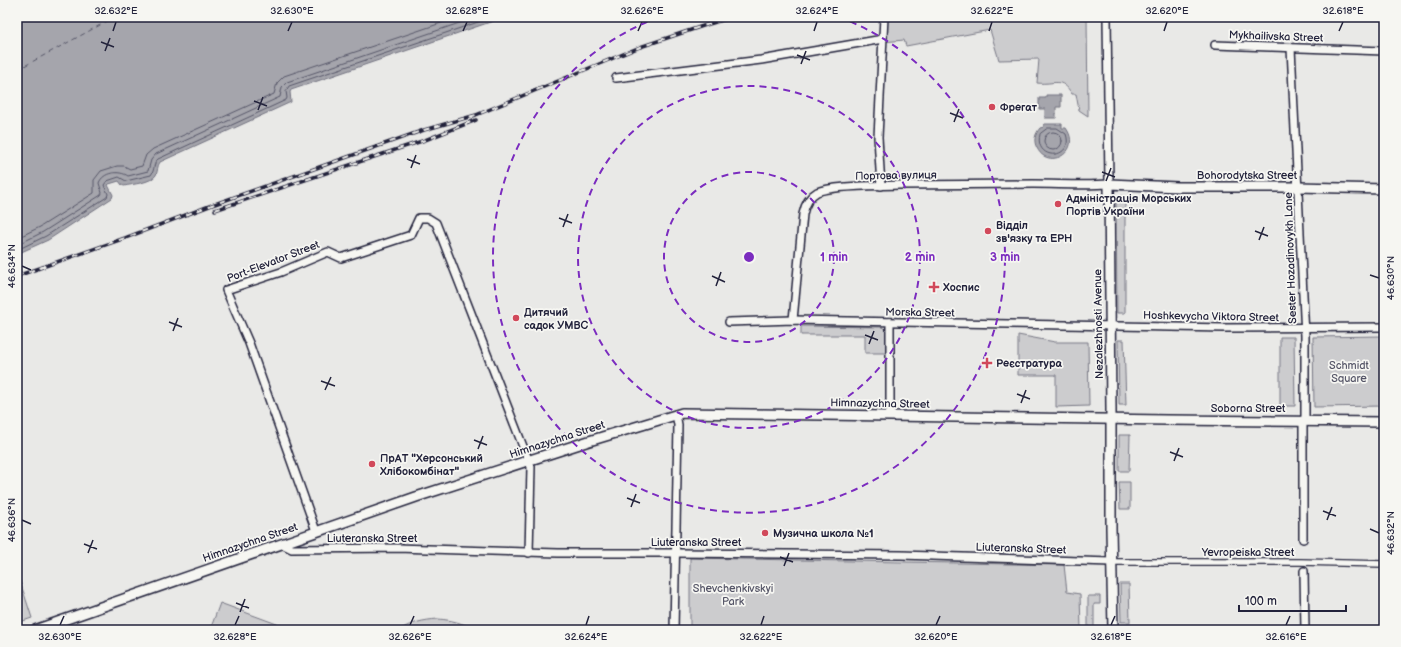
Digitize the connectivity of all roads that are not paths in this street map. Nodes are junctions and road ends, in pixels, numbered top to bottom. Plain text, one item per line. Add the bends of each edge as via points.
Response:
1 (884, 17) edge
2 (1107, 17) edge
3 (883, 39) junction
4 (1215, 45) dead end
5 (1291, 48) junction
6 (1384, 51) edge
7 (616, 78) dead end
8 (1109, 184) junction
9 (880, 186) junction
10 (1298, 187) junction
11 (1384, 189) edge
12 (793, 320) junction
13 (729, 322) dead end
14 (890, 322) junction
15 (1110, 326) junction
16 (1384, 327) edge
17 (1304, 328) junction
18 (676, 414) junction
19 (890, 415) junction
20 (1111, 418) junction
21 (1304, 420) junction
22 (1384, 422) edge
23 (529, 461) junction
24 (316, 531) junction
25 (1304, 539) dead end
26 (282, 544) junction
27 (529, 553) junction
28 (674, 553) junction
29 (1111, 562) junction
30 (1384, 564) edge
31 (1304, 571) dead end
32 (35, 630) edge
33 (674, 630) edge
34 (1113, 630) edge
35 (1305, 630) edge

1 - 3 street
2 - 8 street, Nezalezhnosti Avenue
3 - 7 street via 761,60
3 - 9 street via 878,137
4 - 5 street, Mykhailivska Street
5 - 6 street, Mykhailivska Street
5 - 10 street, Sester Hozadinovykh Lane
8 - 9 street, Портова вулиця
8 - 10 street, Bohorodytska Street
8 - 15 street, Nezalezhnosti Avenue
9 - 12 street, Портова вулиця via 836,188 818,192 805,204
10 - 11 street, Bohorodytska Street
10 - 17 street, Sester Hozadinovykh Lane
12 - 13 street, Morska Street
12 - 14 street, Morska Street
14 - 15 street, Morska Street
14 - 19 street
15 - 17 street, Hoshkevycha Viktora Street
15 - 20 street, Nezalezhnosti Avenue
16 - 17 street, Hoshkevycha Viktora Street
17 - 21 street, Sester Hozadinovykh Lane
18 - 19 street, Himnazychna Street
18 - 23 street, Himnazychna Street
18 - 28 street via 678,426
19 - 20 street, Himnazychna Street
20 - 21 street, Soborna Street
20 - 29 street, Nezalezhnosti Avenue
21 - 22 street, Soborna Street
21 - 25 street, Sester Hozadinovykh Lane
23 - 24 street, Himnazychna Street
23 - 24 street, Port-Elevator Street via 436,223 428,218 419,218 411,235 341,258 328,252 281,272 226,290 248,343
23 - 27 street, Port-Elevator Street
24 - 26 street, Himnazychna Street
26 - 27 street, Liuteranska Street via 292,549 397,548
26 - 32 street, Himnazychna Street
27 - 28 street, Liuteranska Street
28 - 29 street, Liuteranska Street via 901,555
28 - 33 street
29 - 30 street, Yevropeiska Street
29 - 34 street, Nezalezhnosti Avenue
31 - 35 street

